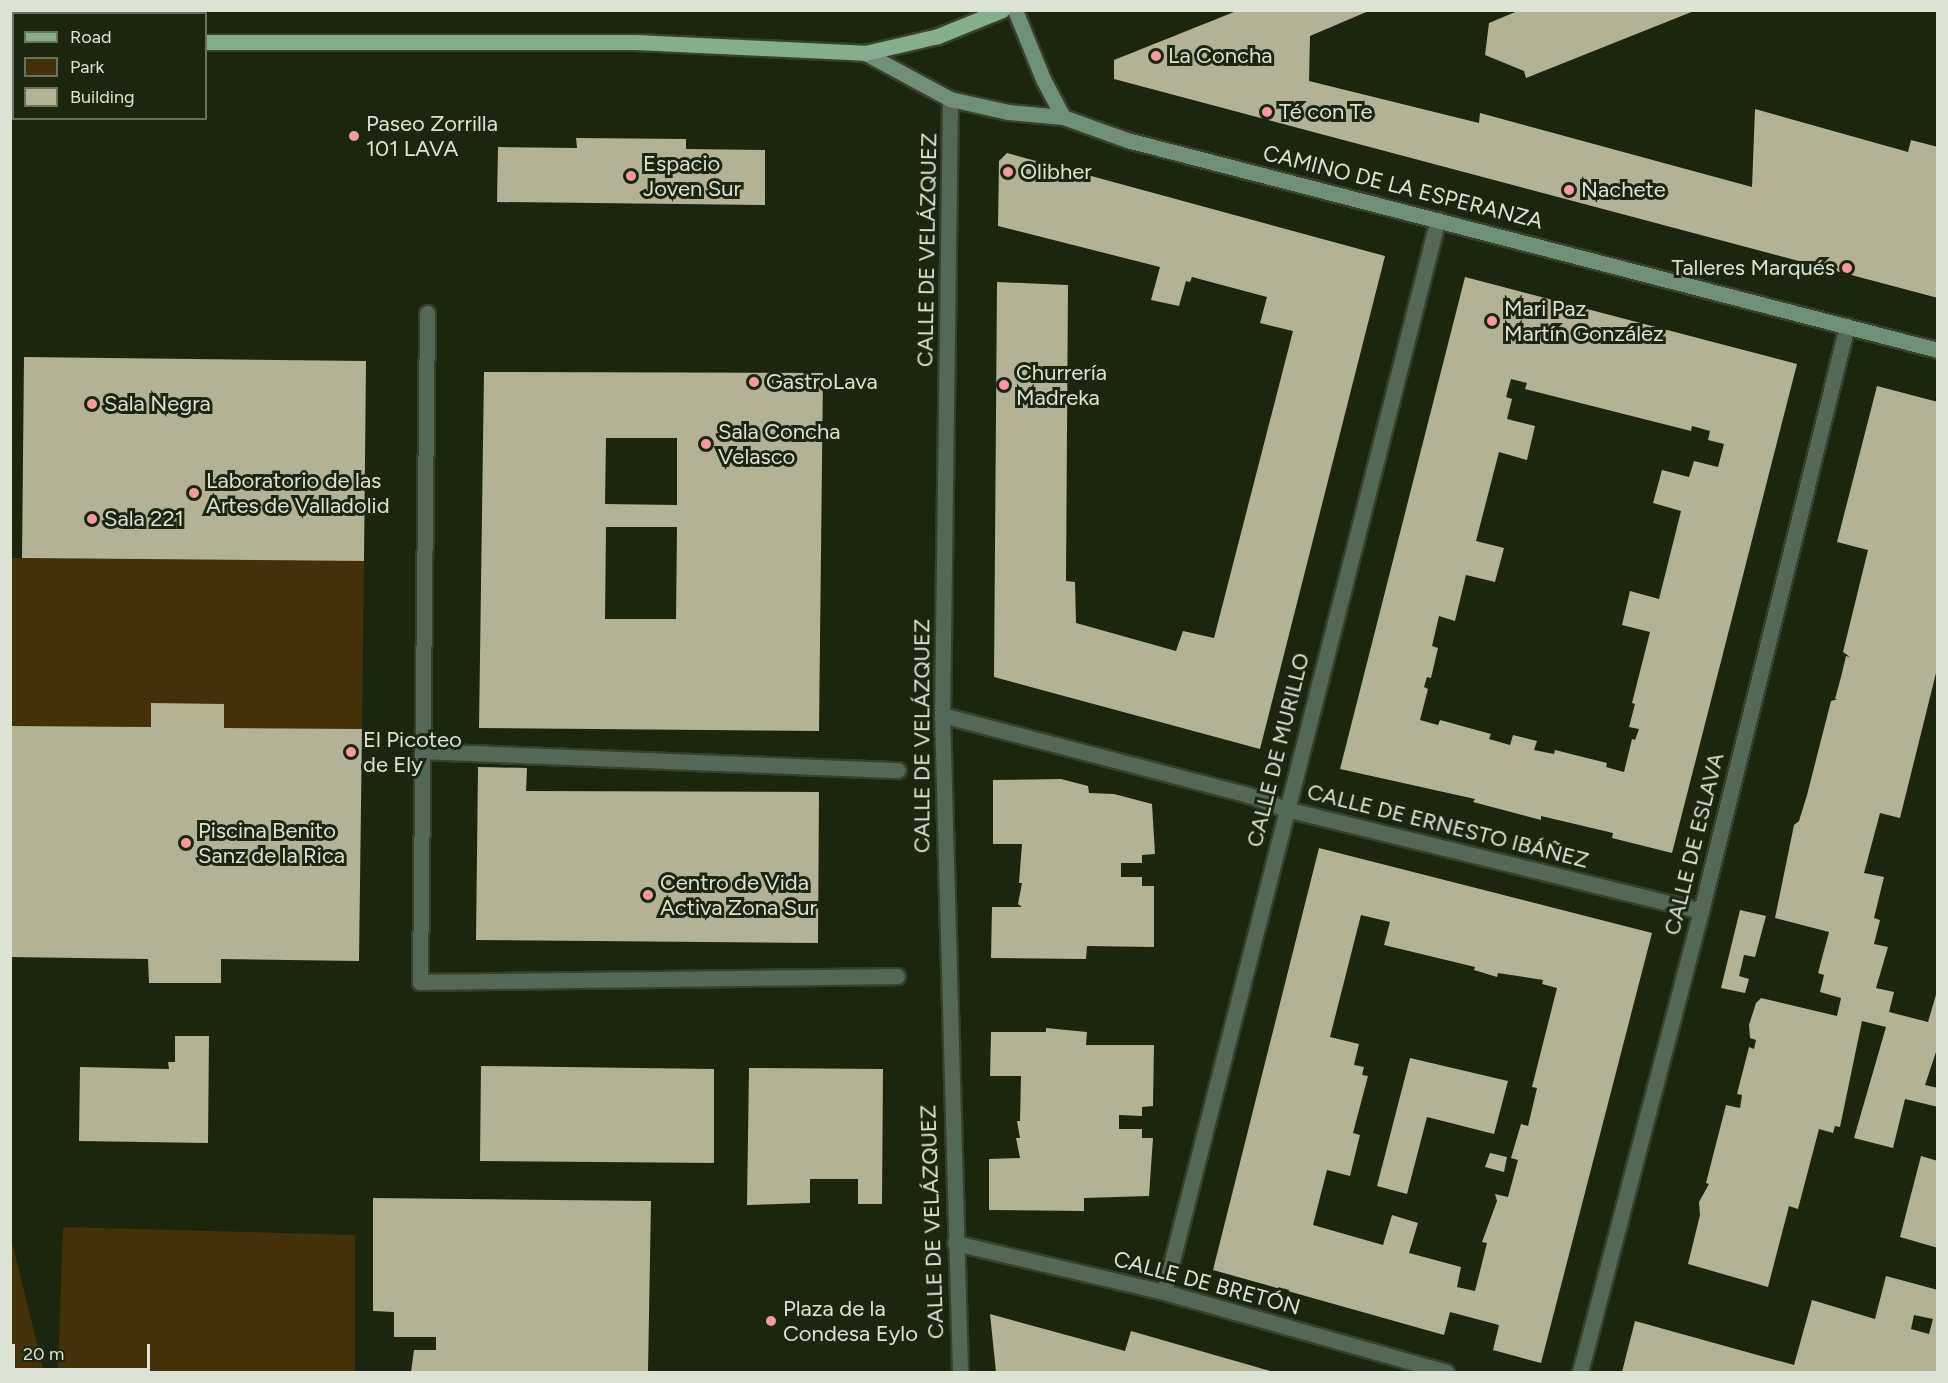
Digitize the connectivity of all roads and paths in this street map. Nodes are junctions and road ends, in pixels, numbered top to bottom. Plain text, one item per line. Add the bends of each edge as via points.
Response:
1 (1002, 10) edge
2 (1014, 10) edge
3 (207, 42) edge
4 (865, 53) junction
5 (950, 99) junction
6 (1063, 117) junction
7 (1438, 219) junction
8 (427, 313) dead end
9 (1847, 326) junction
10 (1938, 350) edge
11 (942, 715) junction
12 (422, 751) junction
13 (898, 770) dead end
14 (1286, 809) junction
15 (1701, 911) junction
16 (897, 976) dead end
17 (955, 1243) junction
18 (1164, 1292) junction
19 (960, 1372) edge
20 (1446, 1372) edge
21 (1580, 1372) edge

1 - 4 main road via 938,36
2 - 6 street via 1042,79
3 - 4 main road via 635,42
4 - 5 street, CAMINO DE LA ESPERANZA
5 - 6 street, CAMINO DE LA ESPERANZA via 1008,112
5 - 11 street, CALLE DE VELÁZQUEZ
6 - 7 street, CAMINO DE LA ESPERANZA via 1127,140
7 - 9 street, CAMINO DE LA ESPERANZA
7 - 14 street, CALLE DE MURILLO
8 - 12 street
9 - 10 street, CAMINO DE LA ESPERANZA
9 - 15 street, CALLE DE ESLAVA
11 - 14 street, CALLE DE ERNESTO IBÁÑEZ via 1249,795
11 - 17 street, CALLE DE VELÁZQUEZ
12 - 13 street, CALLE DE VELÁZQUEZ
12 - 16 street via 420,982
14 - 15 street, CALLE DE ERNESTO IBÁÑEZ
14 - 18 street, CALLE DE MURILLO
15 - 21 street, CALLE DE ESLAVA
17 - 18 street, CALLE DE BRETÓN
17 - 19 street, CALLE DE VELÁZQUEZ
18 - 20 street, CALLE DE BRETÓN

